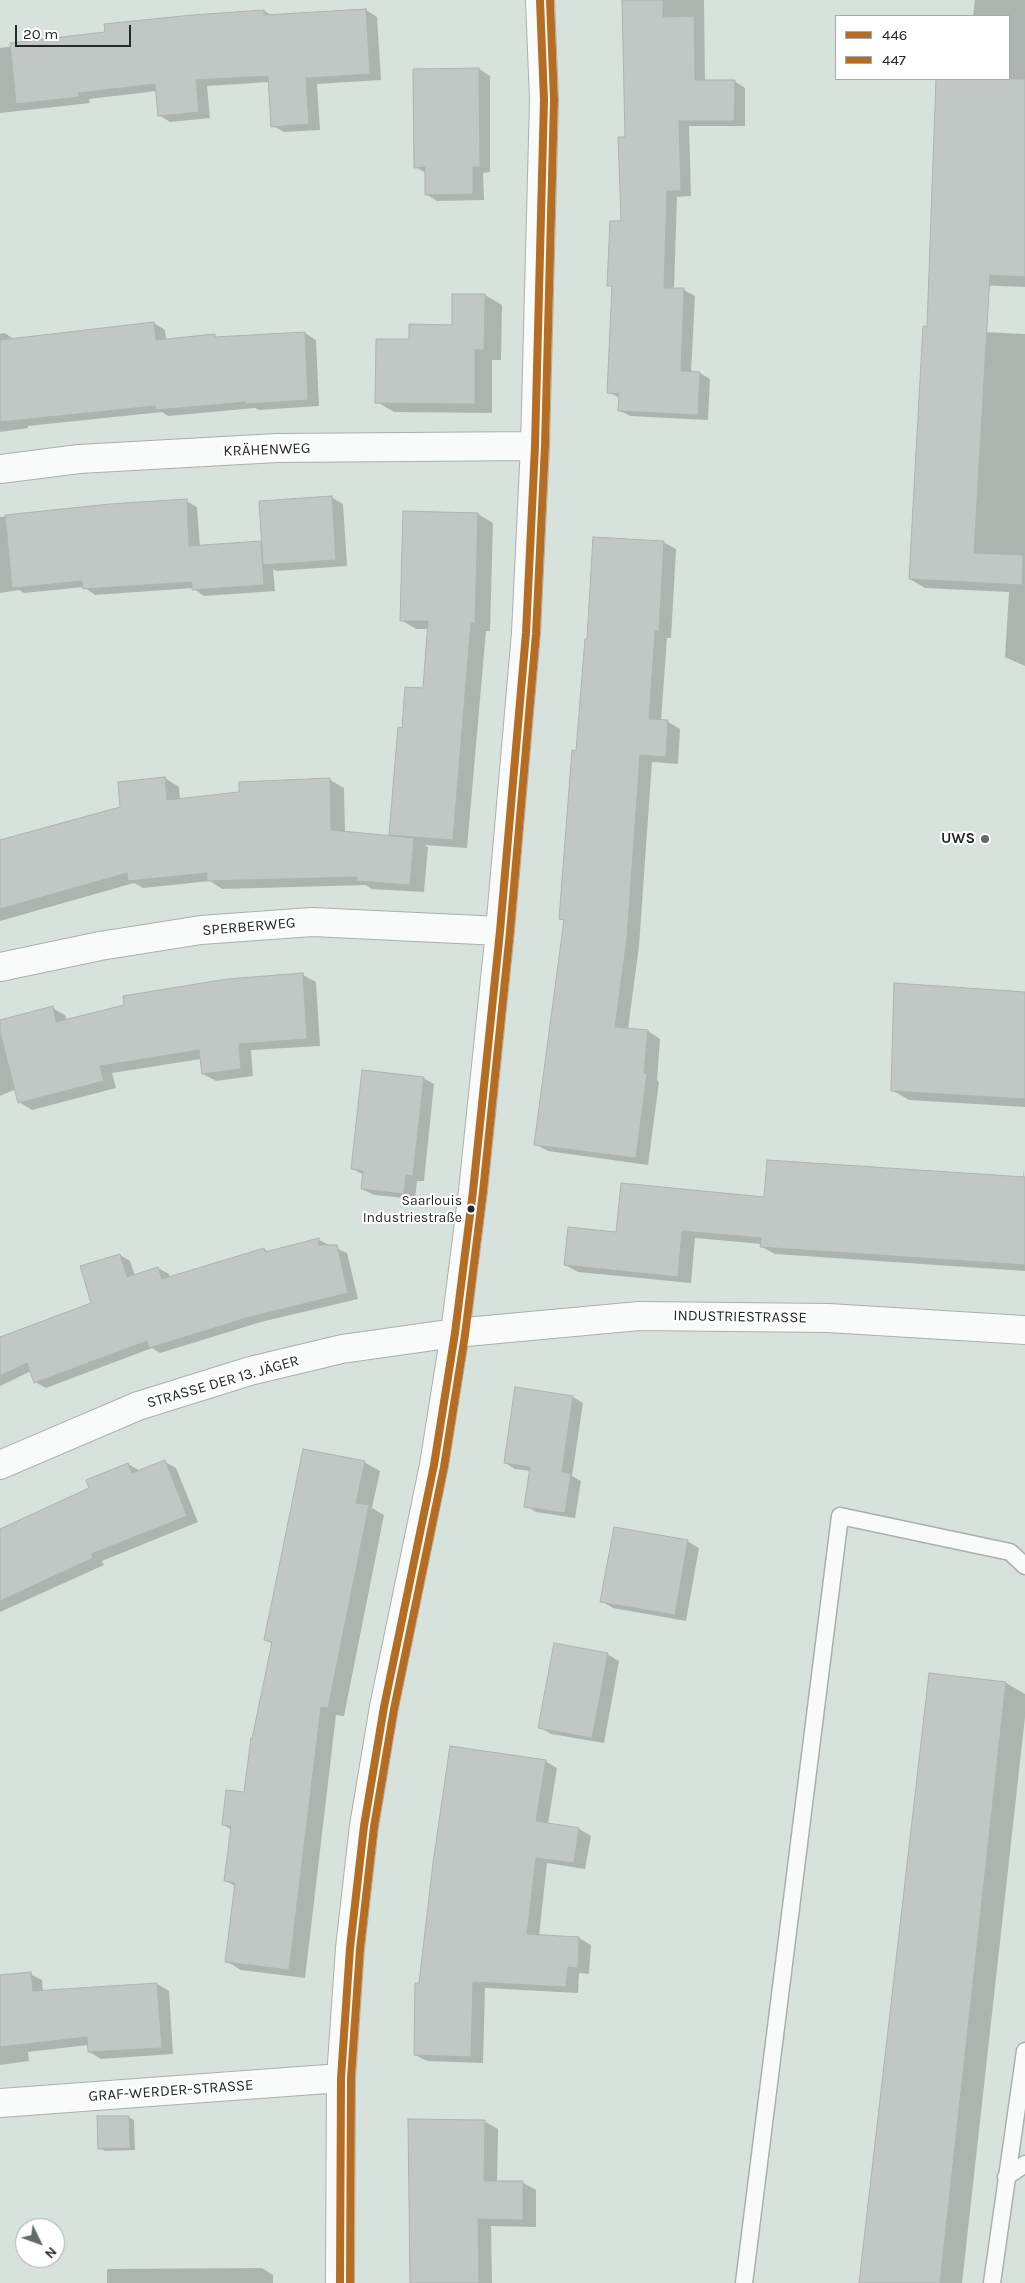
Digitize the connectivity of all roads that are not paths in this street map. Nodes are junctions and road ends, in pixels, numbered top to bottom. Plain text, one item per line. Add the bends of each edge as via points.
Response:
1 (540, 0) edge
2 (535, 446) junction
3 (0, 469) edge
4 (500, 930) junction
5 (0, 967) edge
6 (1025, 1330) edge
7 (455, 1333) junction
8 (0, 1465) edge
9 (1025, 1566) edge
10 (1025, 2051) edge
11 (341, 2078) junction
12 (0, 2103) edge
13 (1025, 2164) edge
14 (1006, 2177) junction
15 (340, 2283) edge
16 (744, 2283) edge
17 (992, 2283) edge

1 - 2 street via 544,100
2 - 3 street, KRÄHENWEG via 277,448 79,460
2 - 4 street via 526,633
4 - 5 street, SPERBERWEG via 302,922 192,932 100,946
4 - 7 street
6 - 7 street, INDUSTRIESTRASSE via 828,1318 639,1316
7 - 8 street, STRASSE DER 13. JÄGER via 342,1349 250,1371 138,1406
7 - 11 street via 434,1465 384,1708 364,1826 350,1948
9 - 16 lane via 1010,1552 840,1516
10 - 14 lane
11 - 12 street, GRAF-WERDER-STRASSE
11 - 15 street
13 - 14 lane
14 - 17 lane

